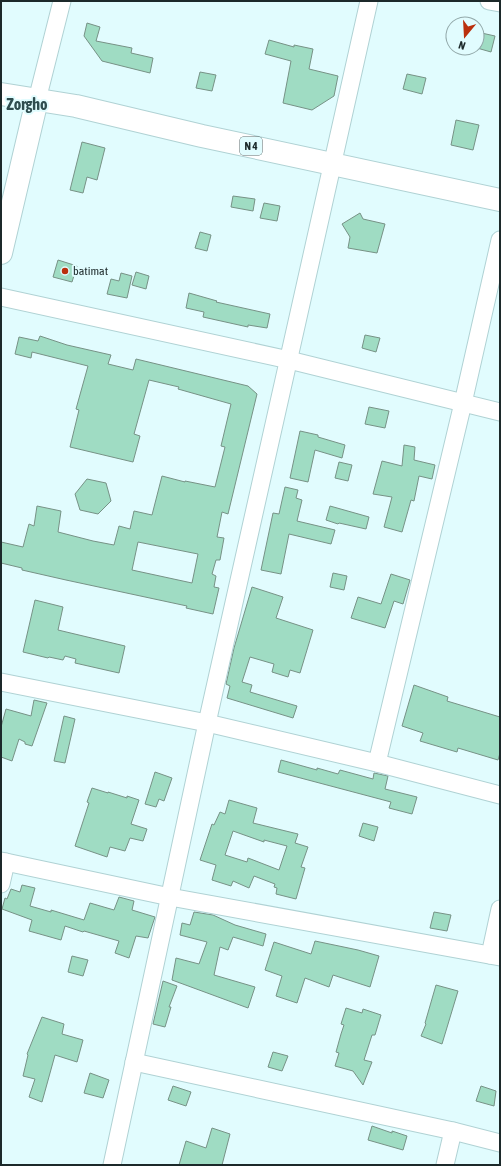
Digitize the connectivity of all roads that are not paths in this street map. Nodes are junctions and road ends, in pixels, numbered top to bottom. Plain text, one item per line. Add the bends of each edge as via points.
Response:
1 (62, 1) edge
2 (369, 1) edge
3 (489, 1) edge
4 (500, 4) edge
5 (1, 94) edge
6 (37, 100) junction
7 (332, 164) junction
8 (500, 200) edge
9 (500, 240) edge
10 (1, 253) edge
11 (1, 297) edge
12 (289, 360) junction
13 (463, 403) junction
14 (500, 412) edge
15 (1, 682) edge
16 (207, 723) junction
17 (377, 763) junction
18 (500, 795) edge
19 (4, 861) edge
20 (1, 884) edge
21 (170, 897) junction
22 (500, 909) edge
23 (495, 956) edge
24 (134, 1062) junction
25 (453, 1131) junction
26 (500, 1143) edge
27 (112, 1165) edge
28 (445, 1165) edge

1 - 6 street
2 - 7 street
3 - 4 street
5 - 6 main road, N 4
6 - 7 main road, N 4 via 76,106
6 - 10 main road
7 - 8 main road, N 4
7 - 12 street
9 - 13 street
11 - 12 street
12 - 13 street
12 - 16 street
13 - 14 street
13 - 17 street
15 - 16 street
16 - 17 street
16 - 21 street
17 - 18 street
19 - 20 street
19 - 21 street
21 - 23 street
21 - 24 street
22 - 23 street
24 - 25 street
24 - 27 street
25 - 26 street
25 - 28 street

